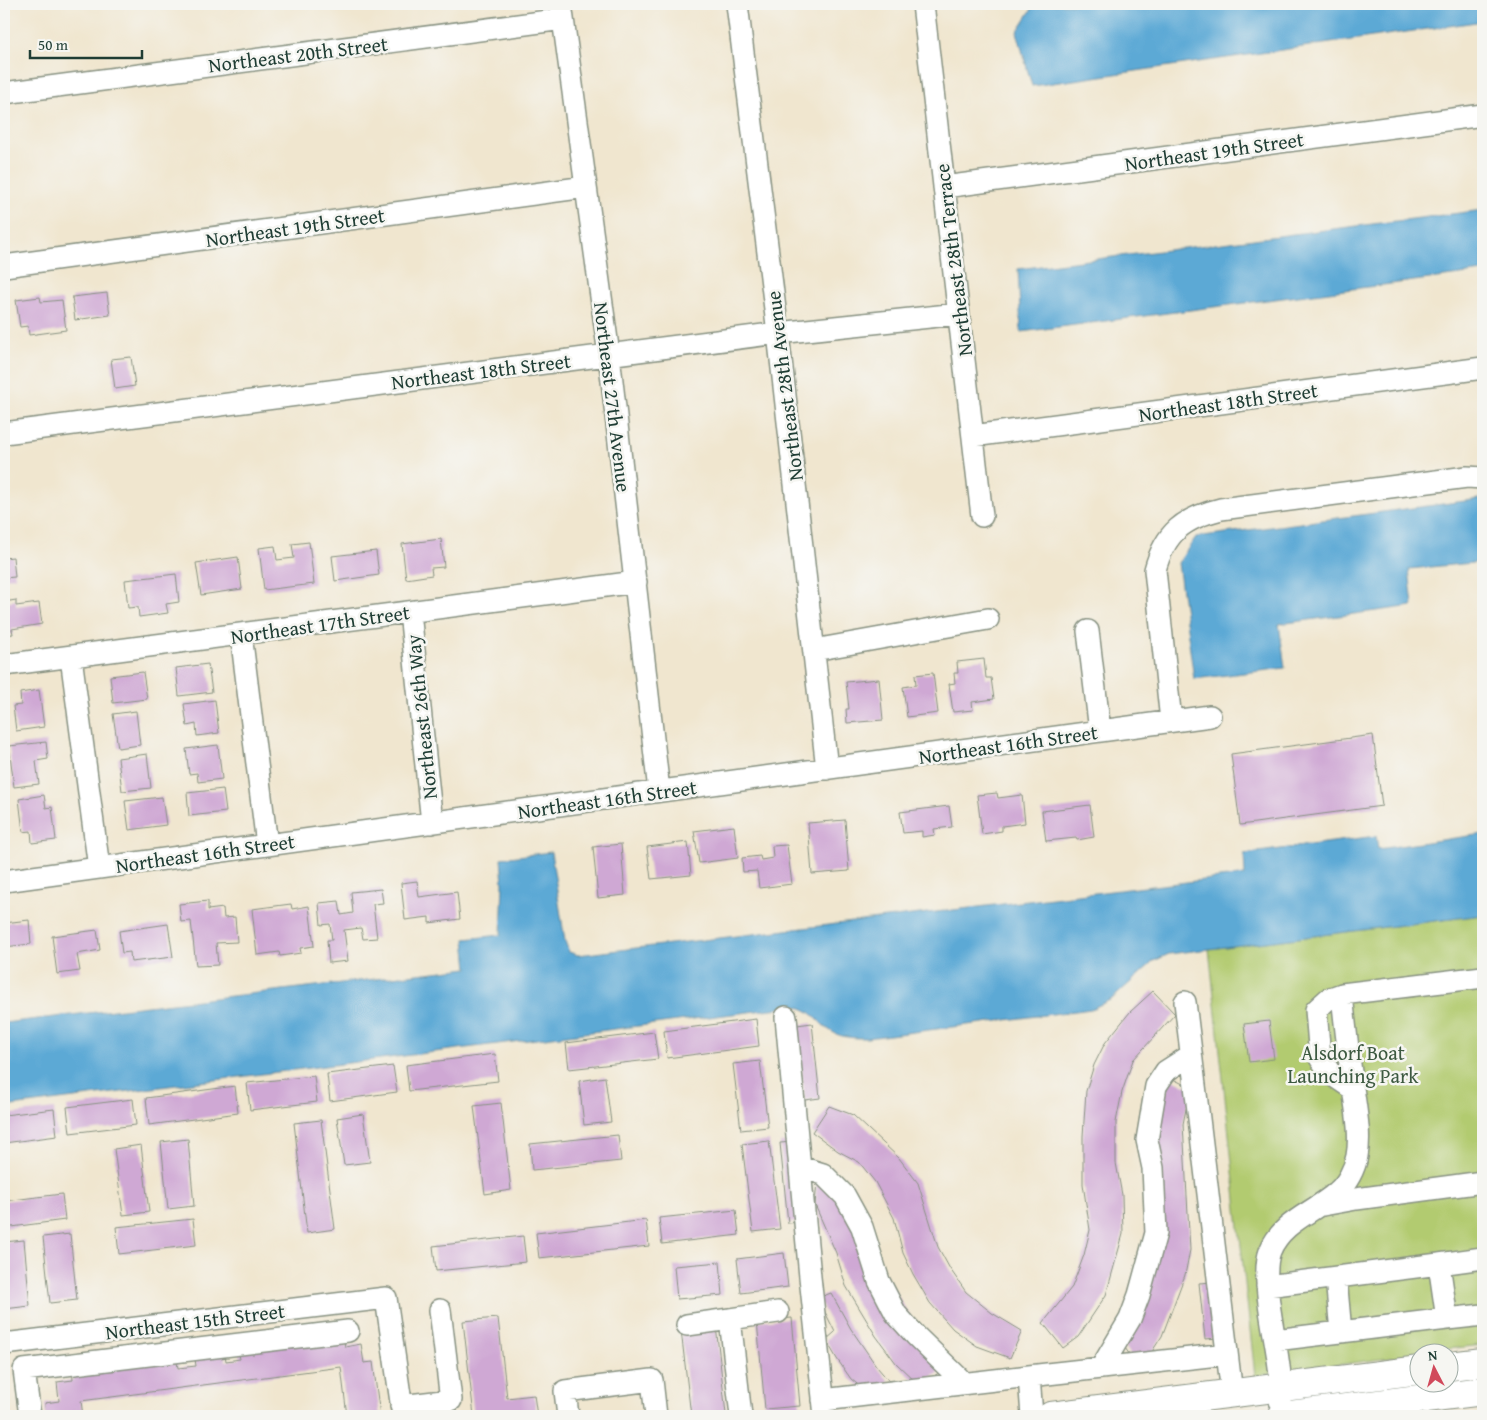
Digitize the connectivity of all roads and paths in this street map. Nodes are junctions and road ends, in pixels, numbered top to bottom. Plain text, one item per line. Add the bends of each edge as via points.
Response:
1 (737, 4) edge
2 (923, 4) edge
3 (562, 12) edge
4 (4, 92) edge
5 (1483, 115) edge
6 (586, 187) junction
7 (944, 187) junction
8 (4, 266) edge
9 (958, 314) junction
10 (778, 333) junction
11 (609, 355) junction
12 (1483, 368) edge
13 (4, 433) edge
14 (973, 436) junction
15 (1483, 478) edge
16 (982, 516) dead end
17 (636, 582) junction
18 (410, 612) junction
19 (988, 619) dead end
20 (1088, 631) dead end
21 (241, 634) junction
22 (814, 650) junction
23 (71, 657) junction
24 (4, 665) edge
25 (1210, 716) dead end
26 (1171, 721) junction
27 (1100, 731) junction
28 (827, 768) junction
29 (659, 791) junction
30 (432, 823) junction
31 (267, 845) junction
32 (99, 868) junction
33 (4, 881) edge
34 (1483, 977) edge
35 (1342, 994) junction
36 (1185, 1002) dead end
37 (786, 1017) dead end
38 (1191, 1055) junction
39 (1354, 1089) junction
40 (1357, 1158) junction
41 (800, 1167) junction
42 (1483, 1182) edge
43 (1380, 1196) junction
44 (1320, 1206) junction
45 (1483, 1258) edge
46 (1439, 1264) junction
47 (1336, 1278) junction
48 (1267, 1286) junction
49 (440, 1310) dead end
50 (778, 1312) dead end
51 (1483, 1314) edge
52 (730, 1319) junction
53 (1447, 1320) junction
54 (687, 1325) dead end
55 (348, 1331) dead end
56 (1341, 1332) junction
57 (1275, 1340) junction
58 (4, 1344) edge
59 (1227, 1354) junction
60 (1483, 1362) edge
61 (1460, 1365) edge
62 (1101, 1368) junction
63 (1410, 1371) edge
64 (1029, 1376) junction
65 (962, 1384) junction
66 (1280, 1388) junction
67 (1483, 1391) edge
68 (1232, 1394) junction
69 (452, 1408) edge
70 (824, 1408) edge
71 (402, 1411) edge
72 (30, 1416) edge
73 (568, 1416) edge
74 (656, 1416) edge
75 (741, 1416) edge
76 (1032, 1416) edge
77 (1051, 1416) edge
78 (1281, 1416) edge

1 - 10 street, Northeast 28th Avenue
2 - 7 street, Northeast 28th Terrace
3 - 4 street, Northeast 20th Street
3 - 6 street, Northeast 27th Avenue
5 - 7 street, Northeast 19th Street
6 - 8 street, Northeast 19th Street
6 - 11 street, Northeast 27th Avenue
7 - 9 street, Northeast 28th Terrace
9 - 10 street, Northeast 18th Street
9 - 14 street, Northeast 28th Terrace
10 - 11 street, Northeast 18th Street
10 - 22 street, Northeast 28th Avenue
11 - 13 street, Northeast 18th Street
11 - 17 street, Northeast 27th Avenue
12 - 14 street, Northeast 18th Street
14 - 16 street, Northeast 28th Terrace
15 - 26 street via 1467,477 1221,509 1186,521 1170,537 1158,556 1155,570
17 - 18 street, Northeast 17th Street
17 - 29 street, Northeast 27th Avenue
18 - 21 street, Northeast 17th Street
18 - 30 street, Northeast 26th Way
19 - 22 street
20 - 27 street
21 - 23 street, Northeast 17th Street
21 - 31 street
22 - 28 street, Northeast 28th Avenue
23 - 24 street, Northeast 17th Street
23 - 32 street
25 - 26 street, Northeast 16th Street
26 - 27 street, Northeast 16th Street
27 - 28 street, Northeast 16th Street
28 - 29 street, Northeast 16th Street
29 - 30 street, Northeast 16th Street
30 - 31 street, Northeast 16th Street
31 - 32 street, Northeast 16th Street
32 - 33 street, Northeast 16th Street
34 - 35 street
35 - 39 street
35 - 39 street via 1328,999 1316,1010 1320,1058 1331,1074
36 - 38 street
37 - 41 street
38 - 59 street
38 - 62 street via 1166,1071 1156,1086 1147,1140 1153,1168 1156,1233 1130,1319
39 - 40 street
40 - 43 street via 1365,1179
40 - 44 street via 1339,1191
41 - 65 street via 823,1174 845,1196 862,1227 879,1281 896,1314
41 - 70 street
42 - 43 street
43 - 44 street
44 - 48 street via 1281,1232 1270,1252
45 - 46 street
46 - 47 street
46 - 53 street
47 - 48 street
47 - 56 street
48 - 57 street
49 - 69 street
50 - 52 street
51 - 53 street
52 - 54 street
52 - 75 street
53 - 56 street
55 - 72 street via 24,1370
56 - 57 street
57 - 66 street
58 - 71 street, Northeast 15th Street via 386,1298
59 - 62 street
59 - 68 street
60 - 61 main road
62 - 64 street
63 - 66 main road
64 - 65 street
64 - 76 street
65 - 70 street
66 - 68 main road
66 - 78 street
67 - 78 main road
68 - 77 main road
69 - 71 street
73 - 74 street via 565,1391 652,1380

